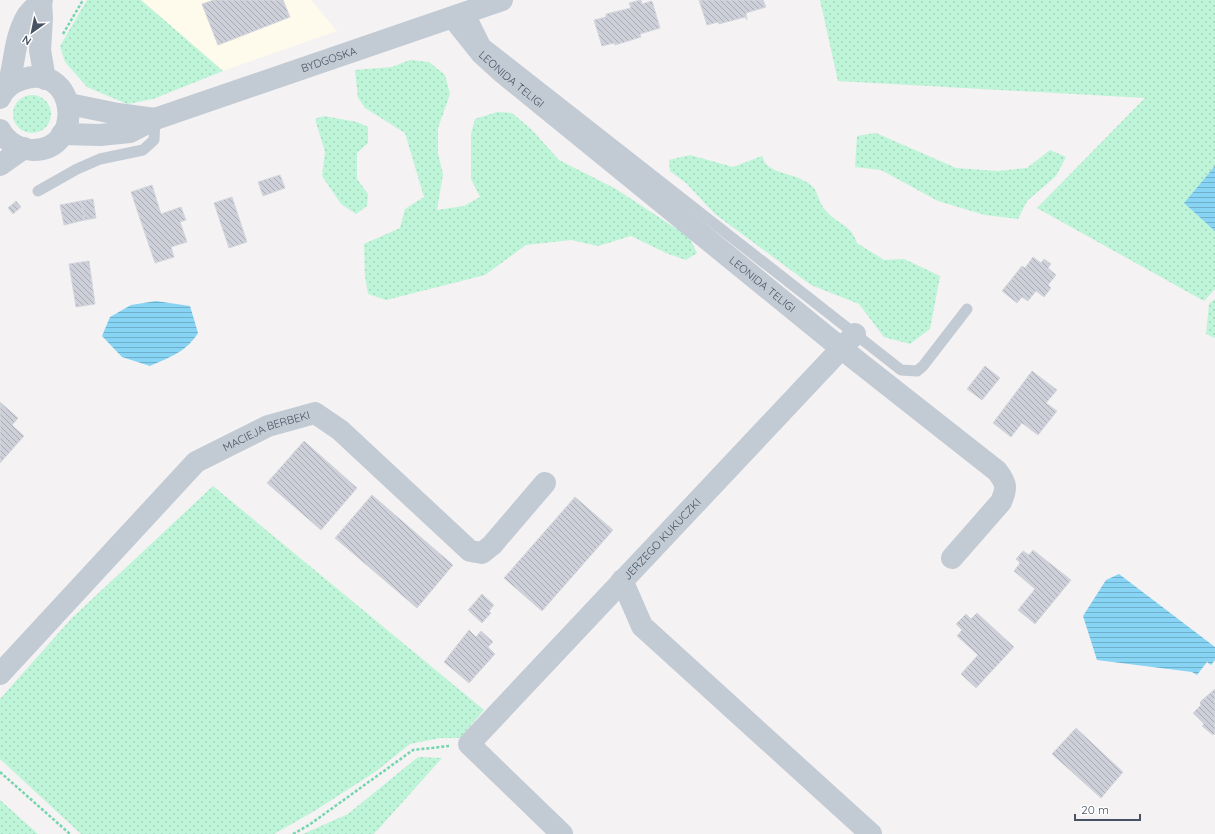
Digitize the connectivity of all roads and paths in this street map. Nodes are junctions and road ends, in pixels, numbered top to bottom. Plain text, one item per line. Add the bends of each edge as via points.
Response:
1 (41, 0) edge
2 (502, 0) edge
3 (461, 15) junction
4 (45, 79) junction
5 (4, 92) edge
6 (69, 104) junction
7 (155, 119) junction
8 (0, 130) edge
9 (62, 134) junction
10 (24, 148) junction
11 (0, 165) edge
12 (38, 191) dead end
13 (967, 309) dead end
14 (848, 342) junction
15 (545, 483) dead end
16 (952, 558) dead end
17 (622, 580) junction
18 (0, 674) edge
19 (469, 744) junction
20 (0, 772) edge
21 (70, 834) edge
22 (293, 834) edge
23 (562, 834) edge
24 (871, 834) edge

1 - 4 street via 40,50
1 - 5 street via 28,15 21,29 16,45 14,69
2 - 3 street, BYDGOSKA
3 - 7 street, BYDGOSKA
3 - 14 street, LEONIDA TELIGI via 482,53 503,73
4 - 5 street via 32,76 16,81
4 - 6 street via 55,83 64,92
6 - 7 street, BYDGOSKA
6 - 9 street via 70,117
7 - 9 street, BYDGOSKA via 130,132 100,135
7 - 12 lane via 154,140 143,150 100,159
8 - 10 street via 12,144
9 - 10 street via 57,141 46,147 33,150
10 - 11 street
13 - 14 lane via 917,371 901,370
14 - 16 street, LEONIDA TELIGI via 997,472 1005,482 1005,493 1001,502
14 - 17 street, JERZEGO KUKUCZKI
15 - 18 street, MACIEJA BERBEKI via 492,545 482,553 470,551 340,430 315,413 268,426 196,462
17 - 19 street, JERZEGO KUKUCZKI
17 - 24 street via 642,626
19 - 22 path via 413,750
19 - 23 street
20 - 21 path

